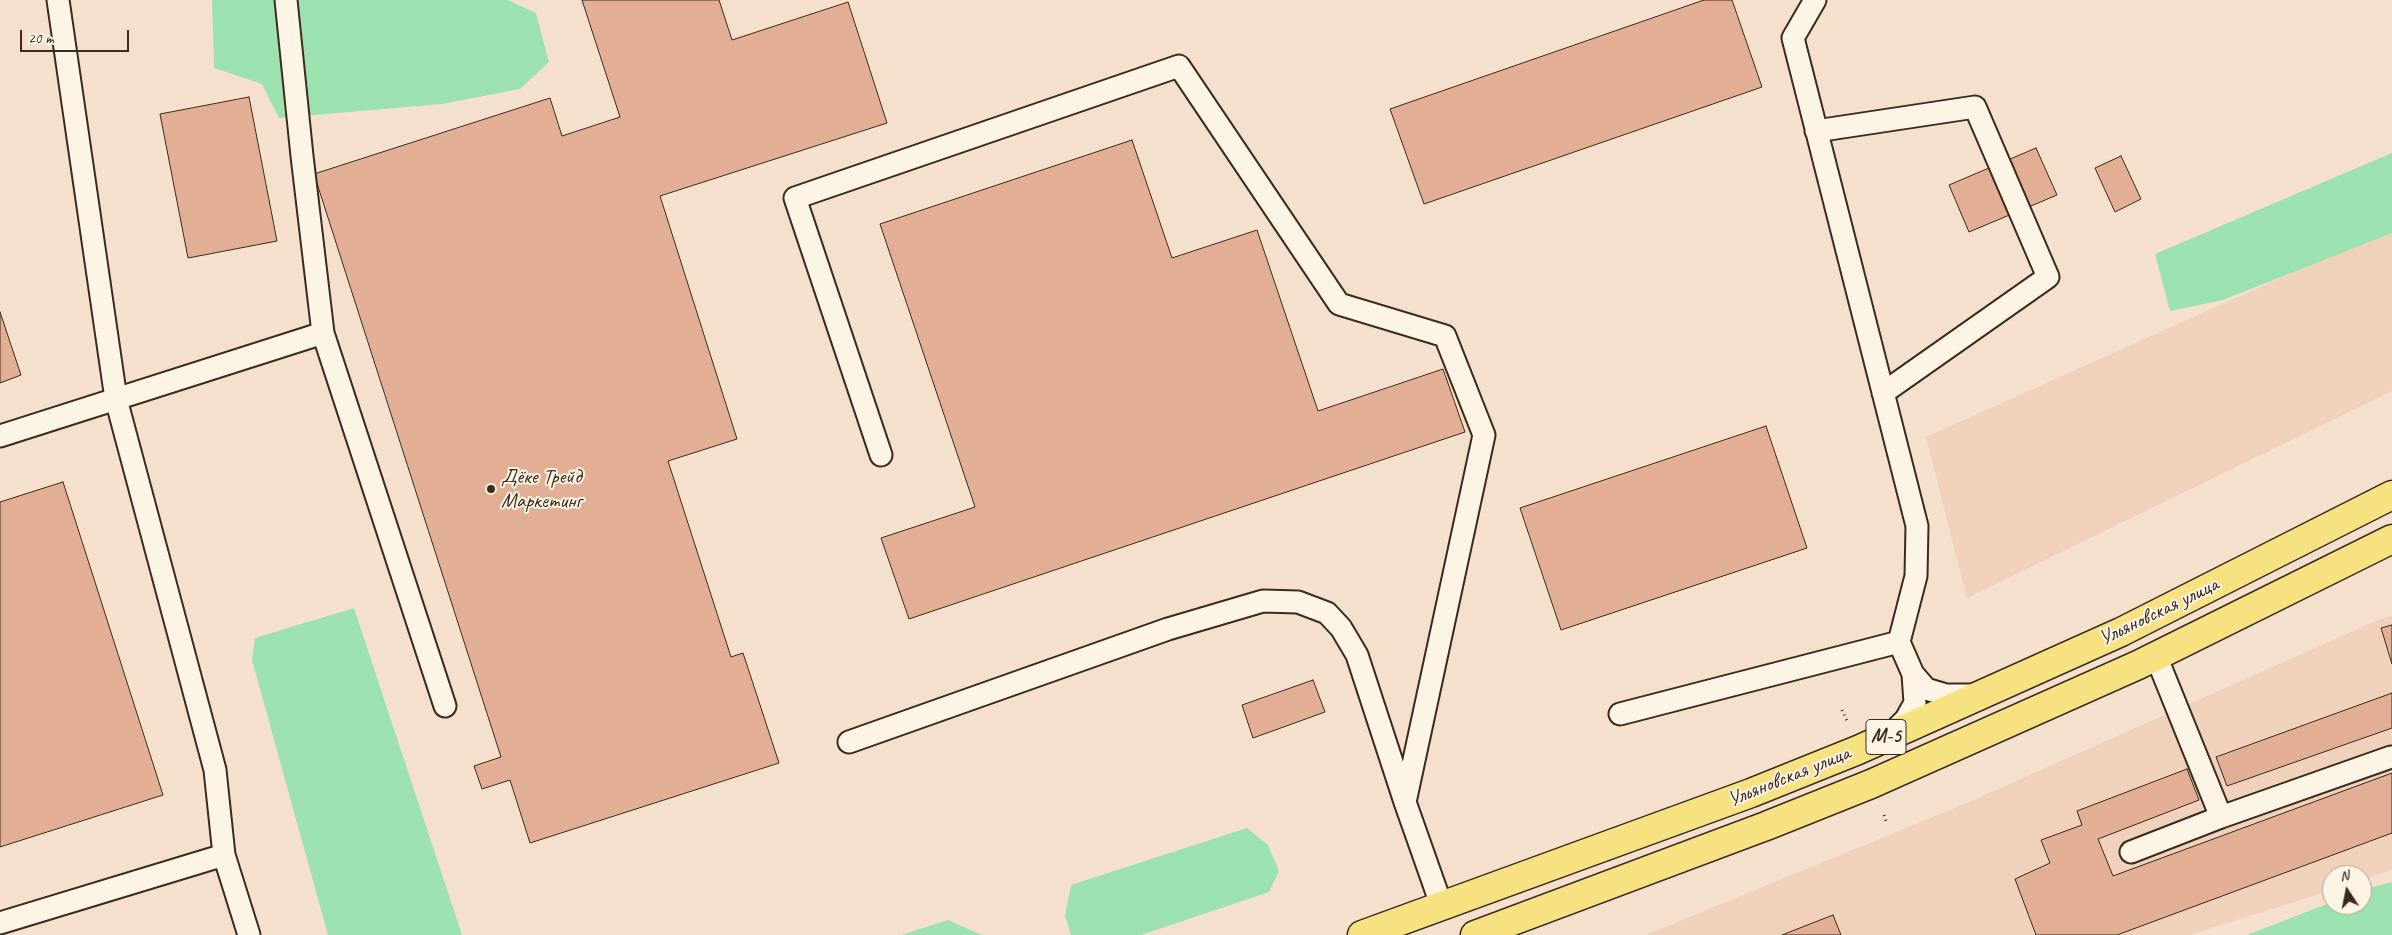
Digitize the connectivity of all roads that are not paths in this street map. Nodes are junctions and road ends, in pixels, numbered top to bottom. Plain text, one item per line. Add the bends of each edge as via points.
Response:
1 (58, 0) edge
2 (286, 0) edge
3 (1814, 0) edge
4 (1816, 132) junction
5 (323, 333) junction
6 (1884, 393) junction
7 (116, 399) junction
8 (0, 436) edge
9 (881, 455) dead end
10 (2392, 494) edge
11 (2392, 539) edge
12 (1899, 642) junction
13 (2156, 656) junction
14 (1913, 674) junction
15 (1985, 693) junction
16 (445, 706) dead end
17 (1620, 714) dead end
18 (1889, 736) junction
19 (849, 742) dead end
20 (2391, 756) edge
21 (1405, 802) junction
22 (2221, 817) junction
23 (2131, 852) dead end
24 (224, 855) junction
25 (1442, 907) junction
26 (0, 923) edge
27 (249, 935) edge
28 (1362, 935) edge
29 (1475, 935) edge

1 - 7 lane
2 - 5 lane
3 - 4 lane via 1793,38
4 - 6 lane
4 - 6 lane via 1974,107 2048,277
5 - 7 lane
5 - 16 lane
6 - 12 lane via 1917,526 1916,576
7 - 8 lane
7 - 24 lane via 215,770
9 - 21 lane via 795,198 1180,66 1339,304 1445,336 1484,436
10 - 15 highway, Ульяновская улица / М-5 via 2121,632
11 - 13 highway, Ульяновская улица / М-5
12 - 14 lane
12 - 17 lane
13 - 22 lane
13 - 29 highway, Ульяновская улица / М-5 via 1872,784
14 - 15 lane via 1926,689 1936,694
14 - 18 lane via 1915,703 1906,720
15 - 18 highway, Ульяновская улица / М-5
18 - 25 highway, Ульяновская улица / М-5 via 1751,793
19 - 21 lane via 1168,629 1263,601 1298,602 1327,613 1341,628 1357,656
20 - 22 lane
21 - 25 lane
22 - 23 lane
24 - 26 lane
24 - 27 lane
25 - 28 highway, Ульяновская улица / М-5

